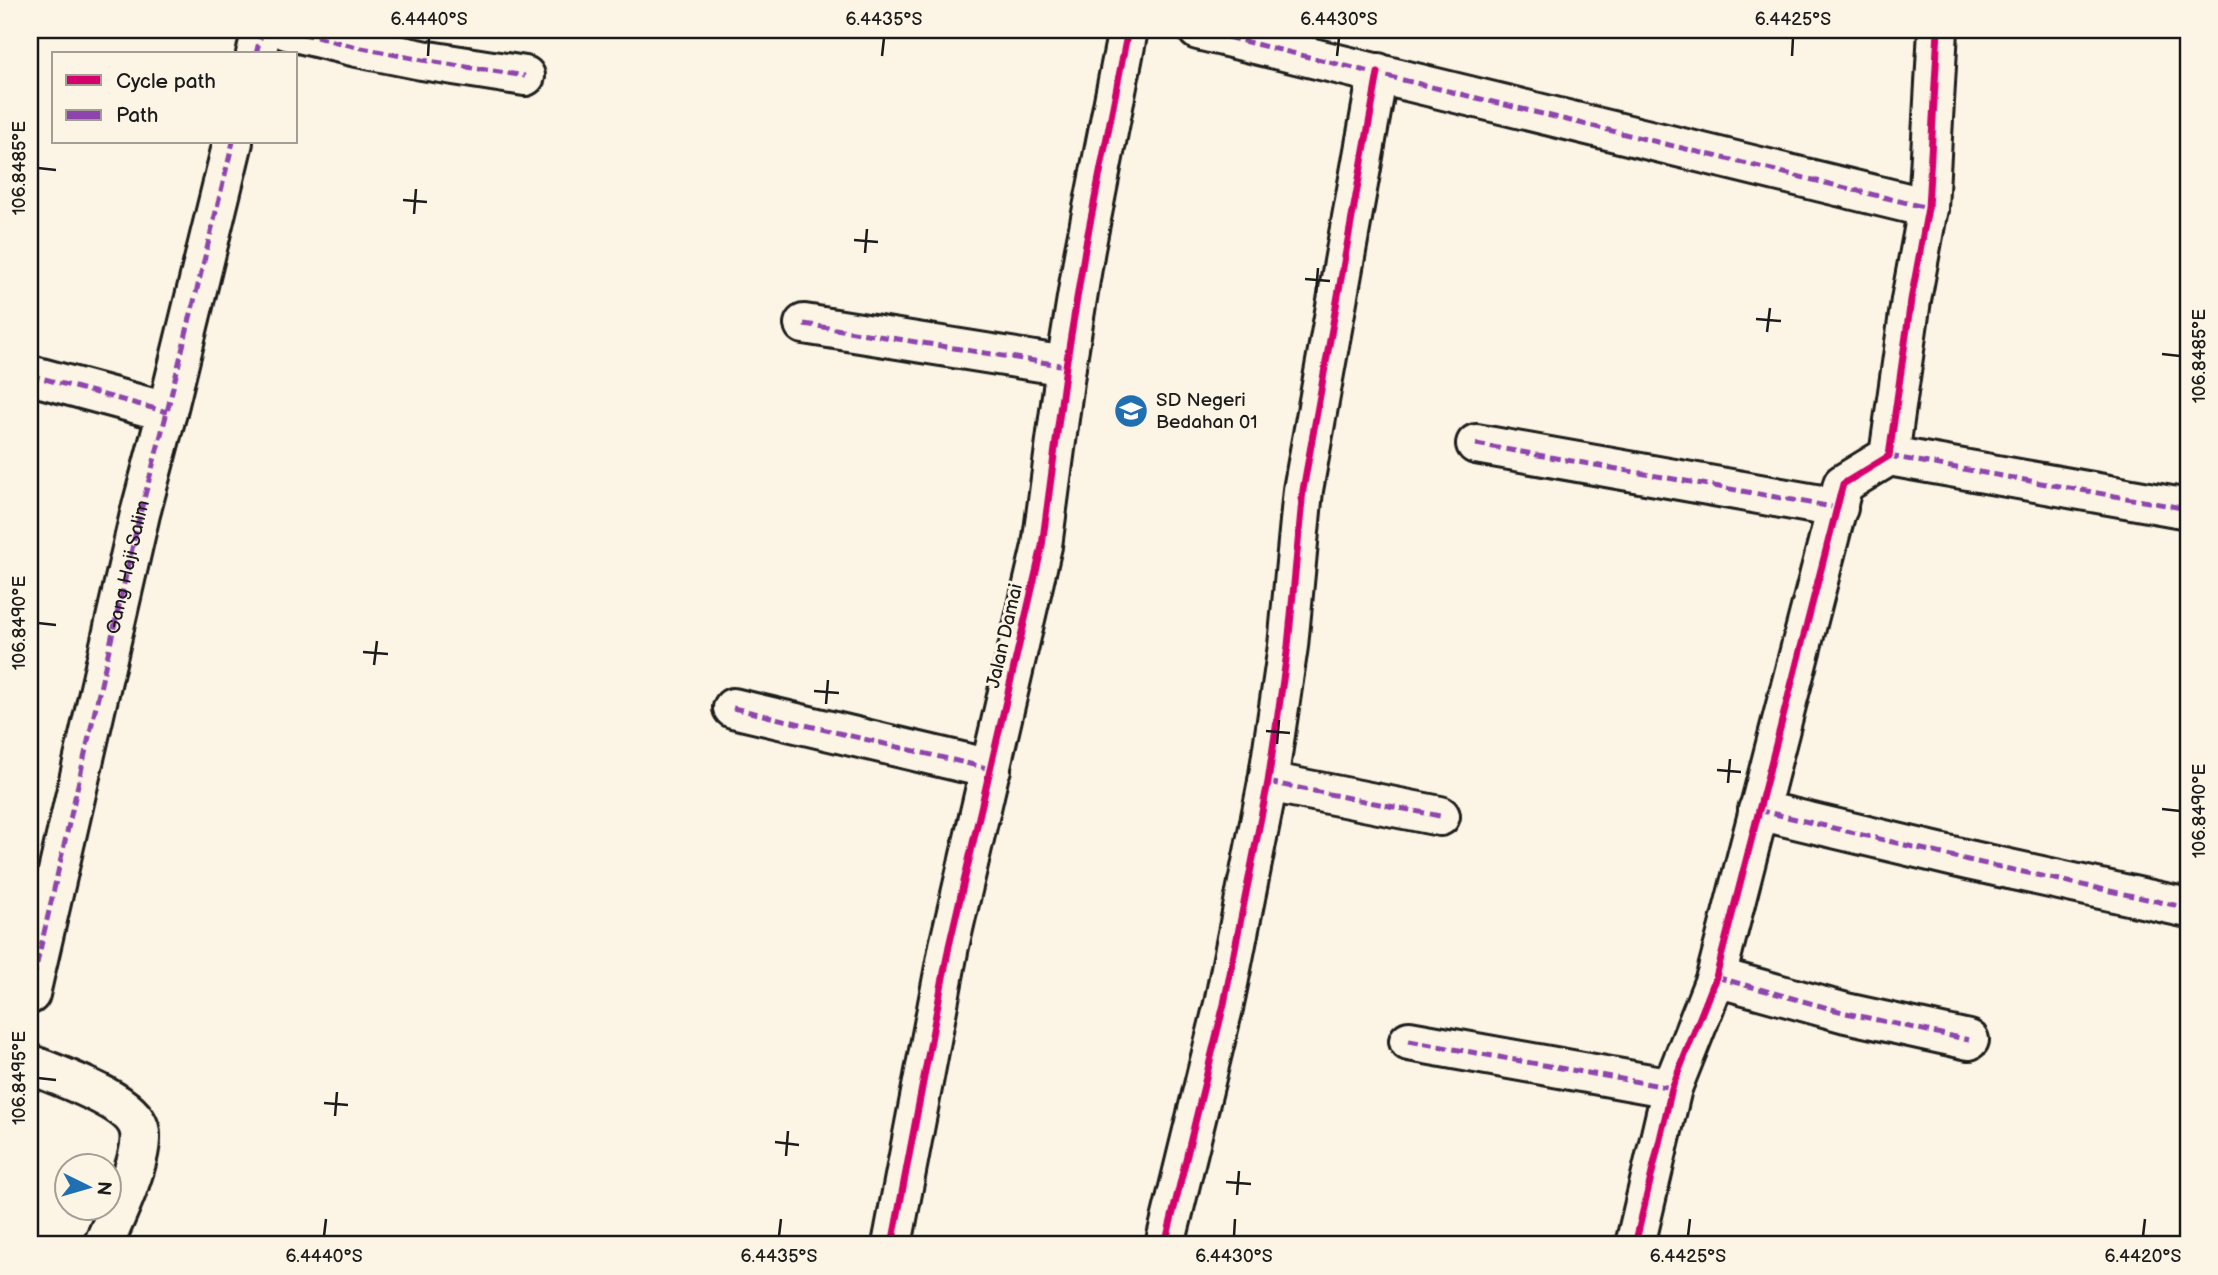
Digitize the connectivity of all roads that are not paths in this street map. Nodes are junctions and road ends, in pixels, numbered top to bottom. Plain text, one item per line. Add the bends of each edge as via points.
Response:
1 (262, 30) edge
2 (286, 30) edge
3 (1128, 30) edge
4 (1198, 30) edge
5 (1938, 30) edge
6 (256, 52) edge
7 (1378, 73) junction
8 (525, 76) dead end
9 (233, 144) edge
10 (1928, 208) junction
11 (804, 324) dead end
12 (1066, 366) junction
13 (30, 375) edge
14 (167, 412) junction
15 (1476, 444) dead end
16 (1889, 456) junction
17 (1838, 508) junction
18 (2188, 509) edge
19 (733, 708) dead end
20 (991, 769) junction
21 (1268, 782) junction
22 (1758, 810) junction
23 (1440, 816) dead end
24 (2188, 908) edge
25 (35, 944) edge
26 (1716, 977) junction
27 (30, 994) edge
28 (1969, 1040) dead end
29 (1409, 1041) dead end
30 (30, 1064) edge
31 (1672, 1088) junction
32 (103, 1245) edge
33 (892, 1245) edge
34 (1165, 1245) edge
35 (1635, 1245) edge

1 - 6 street
2 - 8 street via 422,60
3 - 12 street, Jalan Damai
4 - 7 street
5 - 10 street
7 - 10 street
7 - 21 street via 1303,490 1288,646
9 - 14 street, Gang Haji Salim
10 - 16 street
11 - 12 street
12 - 20 street, Jalan Damai via 1042,545
13 - 14 street
14 - 25 street, Gang Haji Salim
15 - 17 street
16 - 17 street via 1843,484
16 - 18 street
17 - 22 street
19 - 20 street
20 - 33 street, Jalan Damai via 949,946
21 - 23 street
21 - 34 street via 1224,1003
22 - 24 street
22 - 26 street
25 - 27 street, Gang Haji Salim
26 - 28 street via 1846,1013
26 - 31 street
29 - 31 street
30 - 32 street via 107,1098 128,1111 139,1129 139,1157
31 - 35 street

